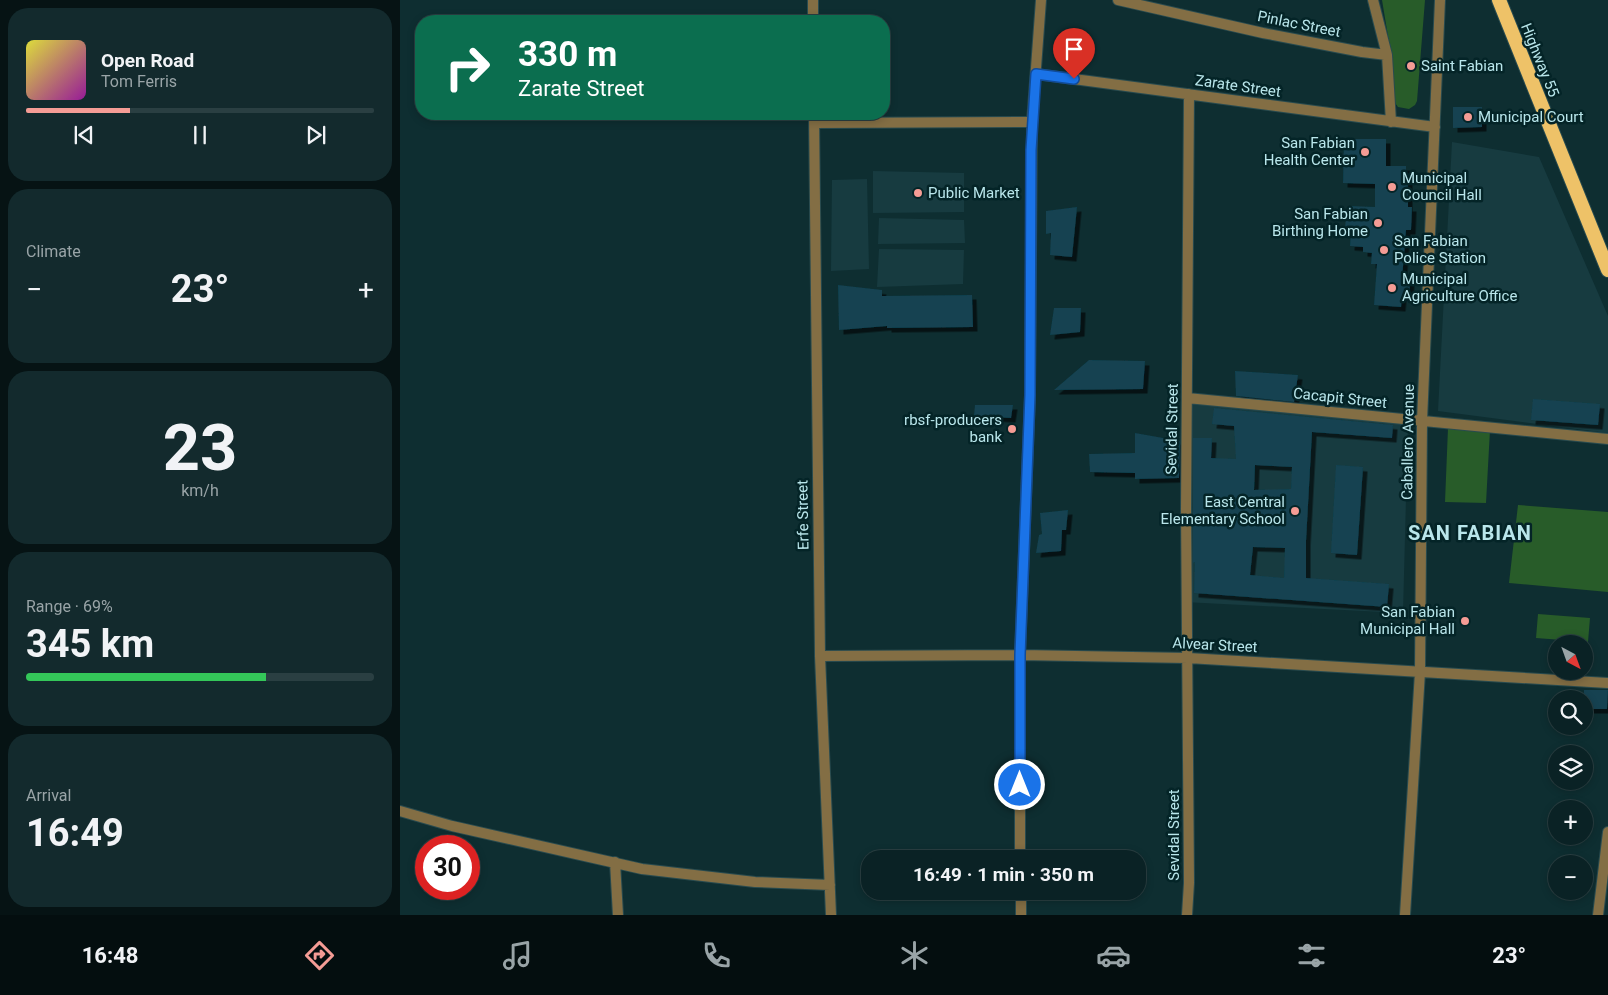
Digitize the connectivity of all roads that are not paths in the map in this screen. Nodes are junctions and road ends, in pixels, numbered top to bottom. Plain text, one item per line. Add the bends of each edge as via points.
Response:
1 (813, 0) edge
2 (1041, 0) edge
3 (1118, 0) edge
4 (1373, 0) edge
5 (1440, 0) edge
6 (1499, 0) edge
7 (813, 15) edge
8 (1387, 55) junction
9 (1036, 74) junction
10 (1189, 94) junction
11 (890, 119) edge
12 (814, 120) edge
13 (1032, 122) junction
14 (1391, 122) junction
15 (1435, 126) junction
16 (1608, 270) edge
17 (1188, 398) junction
18 (1422, 421) junction
19 (1608, 439) edge
20 (1020, 655) junction
21 (820, 656) junction
22 (1188, 658) junction
23 (1420, 672) junction
24 (1608, 683) edge
25 (400, 811) edge
26 (1608, 832) edge
27 (1020, 850) edge
28 (615, 862) junction
29 (830, 885) junction
30 (1020, 900) edge
31 (618, 915) edge
32 (831, 915) edge
33 (1021, 915) edge
34 (1187, 915) edge
35 (1405, 915) edge
36 (1598, 915) edge

1 - 7 street
2 - 9 street
3 - 8 street, Pinlac Street via 1263,33
4 - 8 street
5 - 15 street, Caballero Avenue
6 - 16 highway, Highway 55
8 - 14 street
9 - 10 street, Zarate Street
9 - 13 street
10 - 14 street, Zarate Street
10 - 17 street, Sevidal Street
11 - 13 street
12 - 21 street, Erfe Street
13 - 20 street via 1030,395
14 - 15 street, Zarate Street
15 - 18 street, Caballero Avenue
17 - 18 street, Cacapit Street
17 - 22 street, Sevidal Street
18 - 19 street, Cacapit Street
18 - 23 street, Caballero Avenue
20 - 21 street, Alvear Street
20 - 22 street, Alvear Street
20 - 27 street
21 - 29 street, Erfe Street
22 - 23 street, Alvear Street
22 - 34 street, Sevidal Street
23 - 24 street, Alvear Street
23 - 35 street, Caballero Avenue
25 - 28 street via 452,826
26 - 36 street
28 - 29 street via 688,875
28 - 31 street
29 - 32 street, Erfe Street
30 - 33 street

